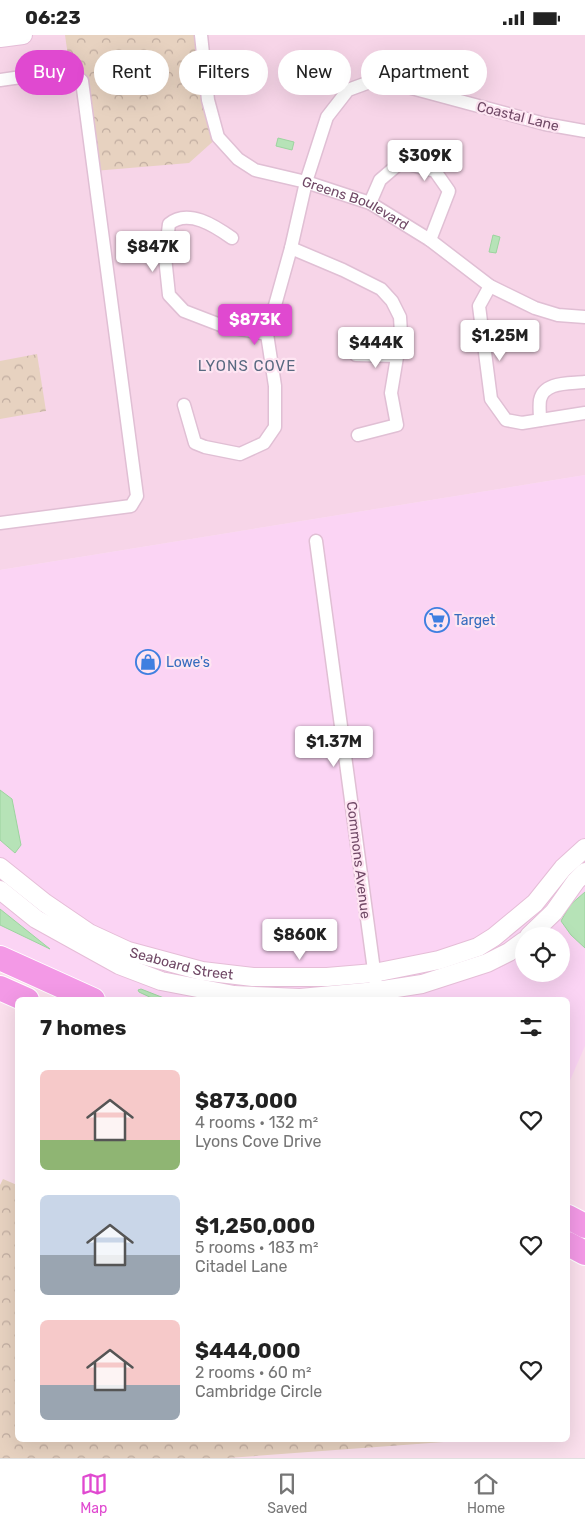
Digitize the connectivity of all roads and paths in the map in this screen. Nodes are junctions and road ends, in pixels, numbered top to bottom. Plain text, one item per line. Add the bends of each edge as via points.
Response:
1 (23, 35) edge
2 (201, 35) edge
3 (0, 38) edge
4 (0, 80) edge
5 (585, 131) edge
6 (306, 182) junction
7 (370, 203) junction
8 (232, 238) dead end
9 (430, 241) junction
10 (291, 248) junction
11 (490, 285) junction
12 (585, 317) edge
13 (267, 334) junction
14 (356, 355) dead end
15 (397, 356) junction
16 (585, 383) edge
17 (184, 405) dead end
18 (585, 413) edge
19 (540, 420) junction
20 (358, 435) dead end
21 (0, 523) edge
22 (316, 541) dead end
23 (585, 848) edge
24 (0, 867) edge
25 (585, 872) edge
26 (0, 890) edge
27 (538, 927) edge
28 (515, 948) edge
29 (0, 959) edge
30 (374, 973) junction
31 (0, 988) edge
32 (378, 995) edge
33 (20, 997) edge
34 (87, 997) edge
35 (570, 1218) edge
36 (585, 1225) edge
37 (570, 1245) edge
38 (585, 1253) edge

1 - 3 street
2 - 6 street, Greens Boulevard via 208,100 218,137 238,159 255,170
4 - 21 street via 70,70 82,81 137,496 131,506
5 - 6 street, Coastal Lane via 545,124 378,79 348,90 327,117
6 - 7 street, Greens Boulevard
6 - 10 street, Coastal Lane
7 - 9 street, Greens Boulevard
7 - 9 street via 380,180 401,162 435,171 449,191
8 - 13 street via 195,218 179,218 169,224 165,257 169,295 184,311 223,326
9 - 11 street, Greens Boulevard
10 - 13 street, Coastal Lane
10 - 15 street via 381,289 400,317
11 - 12 street, Greens Boulevard via 535,308 558,315
11 - 19 street via 479,306 491,399 506,420 522,423
13 - 17 street via 275,386 276,427 264,443 240,454 195,443
14 - 15 street
15 - 20 street via 391,393 397,425
16 - 19 street via 552,385 546,389 540,398
18 - 19 street
22 - 30 street, Commons Avenue
23 - 30 street, Seaboard Street via 563,868 535,903 478,947 439,960
24 - 30 street, Seaboard Street via 89,933 128,951 202,971 253,977
25 - 27 street
26 - 32 street, Seaboard Street via 36,919 119,965 161,981 234,995
28 - 32 street, Seaboard Street via 458,973
29 - 34 highway
30 - 32 street, Commons Avenue
31 - 33 highway
35 - 36 highway
37 - 38 highway

